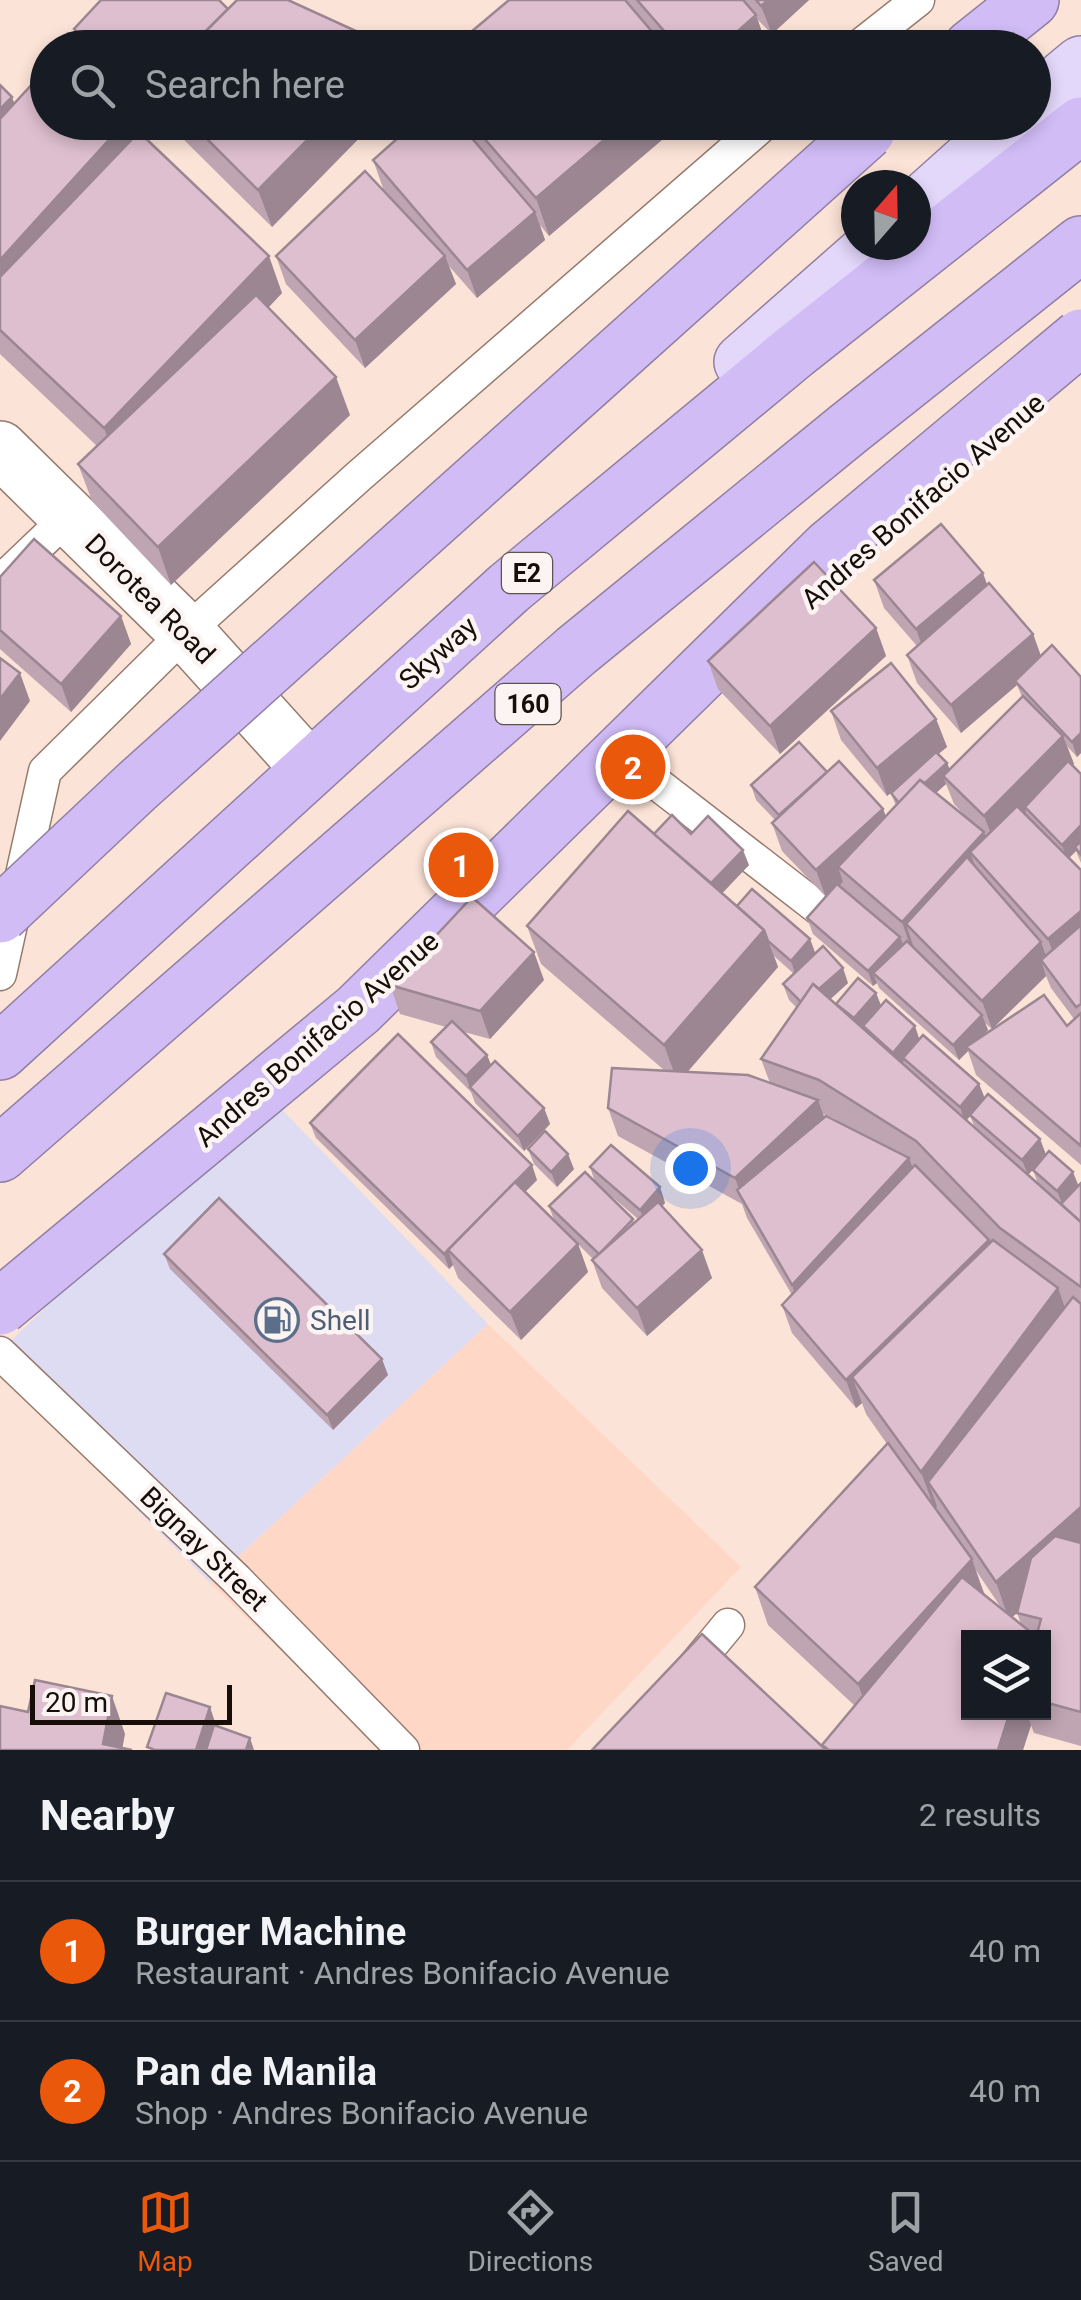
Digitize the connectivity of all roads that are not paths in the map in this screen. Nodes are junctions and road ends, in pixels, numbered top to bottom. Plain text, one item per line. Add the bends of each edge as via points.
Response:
1 (918, 0) edge
2 (1031, 0) edge
3 (880, 30) edge
4 (993, 30) edge
5 (1081, 64) edge
6 (1051, 89) edge
7 (1081, 125) edge
8 (745, 140) edge
9 (858, 140) edge
10 (992, 140) edge
11 (931, 195) edge
12 (1081, 244) edge
13 (1081, 256) edge
14 (858, 260) edge
15 (1081, 337) edge
16 (1081, 364) edge
17 (0, 449) edge
18 (68, 518) junction
19 (0, 582) edge
20 (186, 632) junction
21 (296, 754) junction
22 (629, 762) junction
23 (823, 912) edge
24 (0, 916) edge
25 (0, 974) edge
26 (0, 1024) edge
27 (0, 1052) edge
28 (0, 1154) edge
29 (0, 1181) edge
30 (0, 1310) edge
31 (0, 1353) edge
32 (728, 1625) dead end
33 (670, 1694) edge
34 (403, 1750) edge

1 - 3 lane
2 - 4 highway
5 - 6 main road
7 - 27 highway, Skyway / E2 via 509,588
8 - 20 lane
9 - 24 highway, bridge
10 - 11 main road
12 - 28 highway via 576,652
13 - 29 main road, 160 via 366,840 159,1046
14 - 21 main road via 497,566
15 - 30 highway, bridge via 830,547 358,1010
16 - 22 street, Andres Bonifacio Avenue
17 - 18 street, Dorotea Road
18 - 19 lane
18 - 20 street, Dorotea Road
20 - 21 street, Dorotea Road
20 - 25 lane via 45,771
21 - 26 main road
22 - 23 lane
22 - 30 street, Andres Bonifacio Avenue via 466,911
31 - 34 lane, Bignay Street
32 - 33 lane

